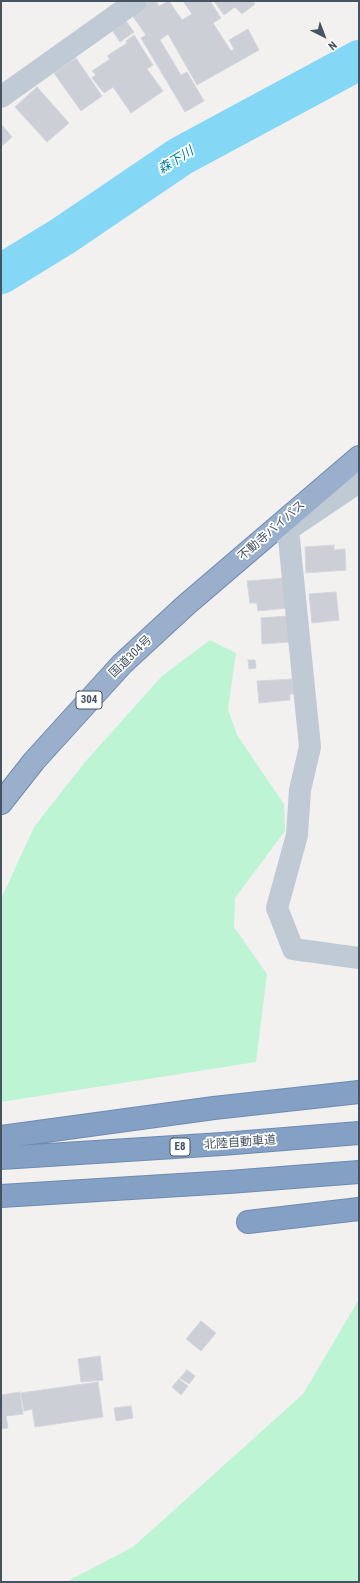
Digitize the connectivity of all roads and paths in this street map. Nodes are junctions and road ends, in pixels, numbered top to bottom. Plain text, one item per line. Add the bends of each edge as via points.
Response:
1 (136, 1) edge
2 (1, 97) edge
3 (359, 457) edge
4 (359, 482) edge
5 (288, 529) junction
6 (186, 605) junction
7 (1, 803) edge
8 (359, 958) edge
9 (359, 1092) edge
10 (359, 1133) edge
11 (1, 1137) edge
12 (1, 1158) edge
13 (359, 1172) edge
14 (1, 1196) edge
15 (359, 1209) edge
16 (248, 1222) dead end

1 - 2 street
3 - 6 highway, 不動寺バイパス / 304
4 - 5 street
5 - 6 street
5 - 8 street via 310,748 300,790 297,834 277,908 293,949
6 - 7 highway, 国道304号 / 304 via 122,664 34,761
9 - 11 highway via 214,1108
10 - 12 highway, 北陸自動車道 / E8
13 - 14 highway
15 - 16 highway

